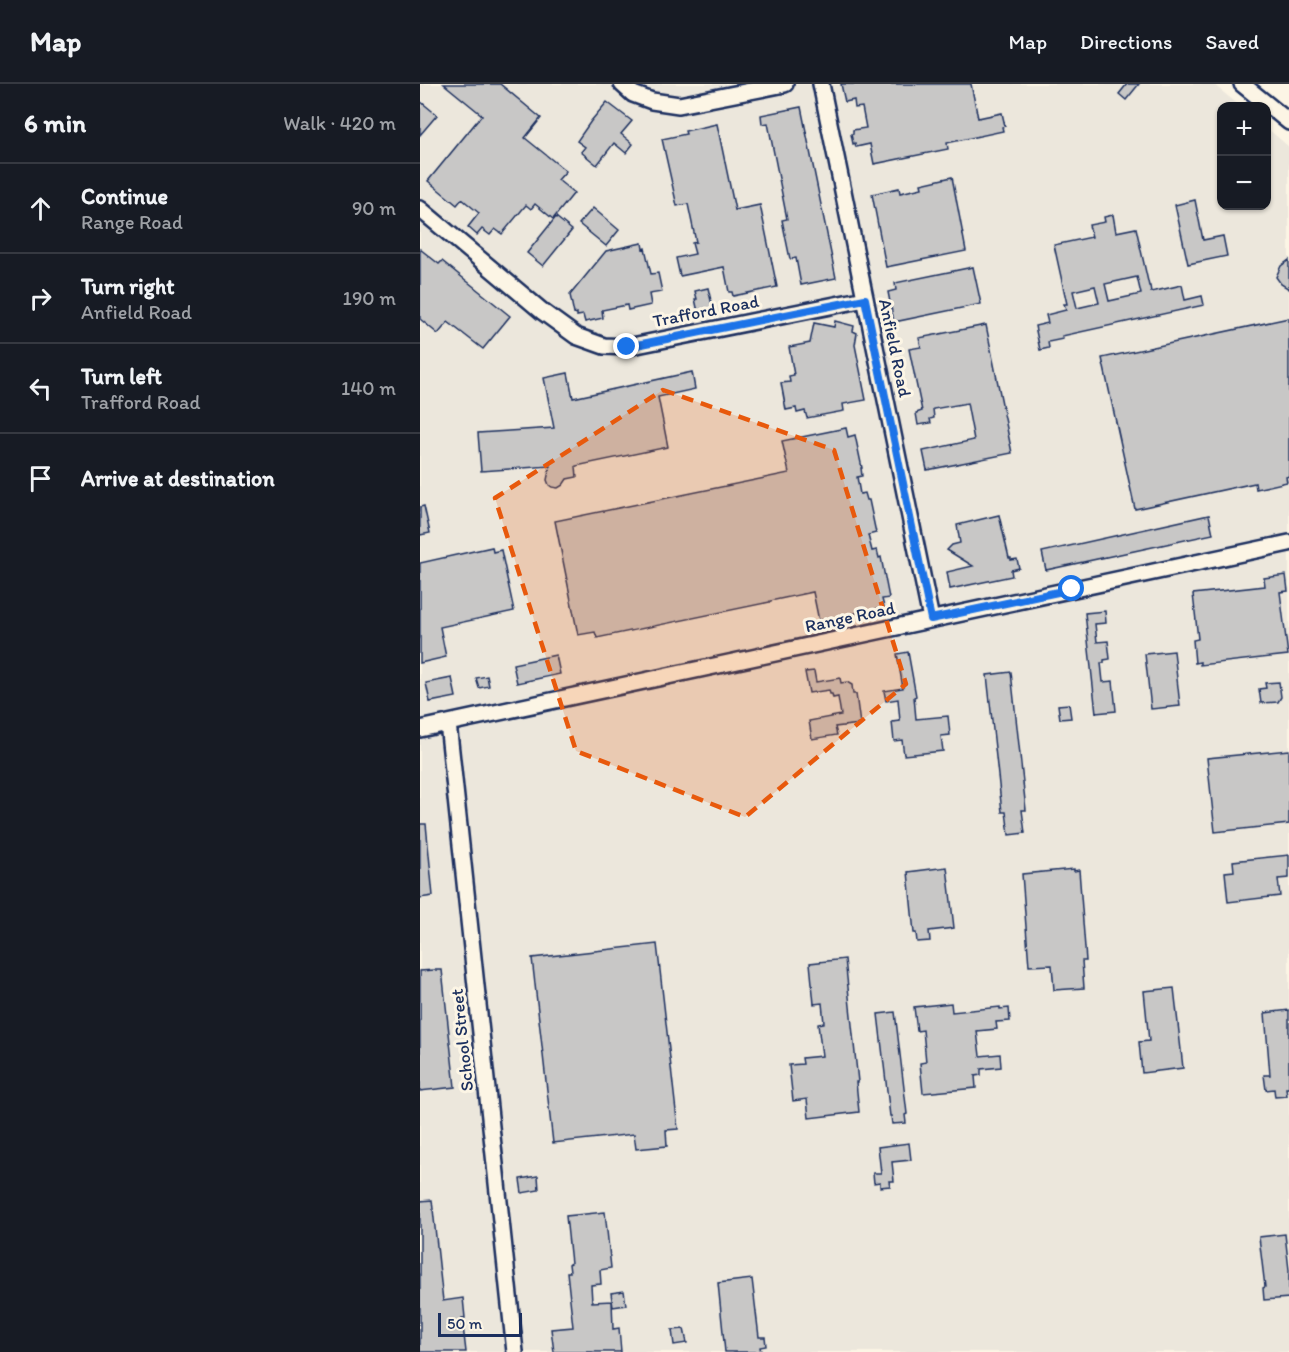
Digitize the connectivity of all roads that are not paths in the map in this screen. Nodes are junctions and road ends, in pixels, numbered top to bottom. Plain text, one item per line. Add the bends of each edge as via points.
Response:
1 (622, 84) edge
2 (785, 84) edge
3 (821, 84) edge
4 (1242, 84) edge
5 (1289, 122) edge
6 (420, 209) edge
7 (865, 299) junction
8 (1289, 543) edge
9 (931, 619) junction
10 (448, 723) junction
11 (420, 729) edge
12 (515, 1352) edge

1 - 2 street via 633,94 679,105
3 - 7 street, Anfield Road
4 - 5 street
6 - 7 street, Trafford Road via 543,312 576,336 604,346 627,347
7 - 9 street, Anfield Road
8 - 9 street, Range Road
9 - 10 street, Range Road
10 - 11 street, Range Road
10 - 12 street, School Street

